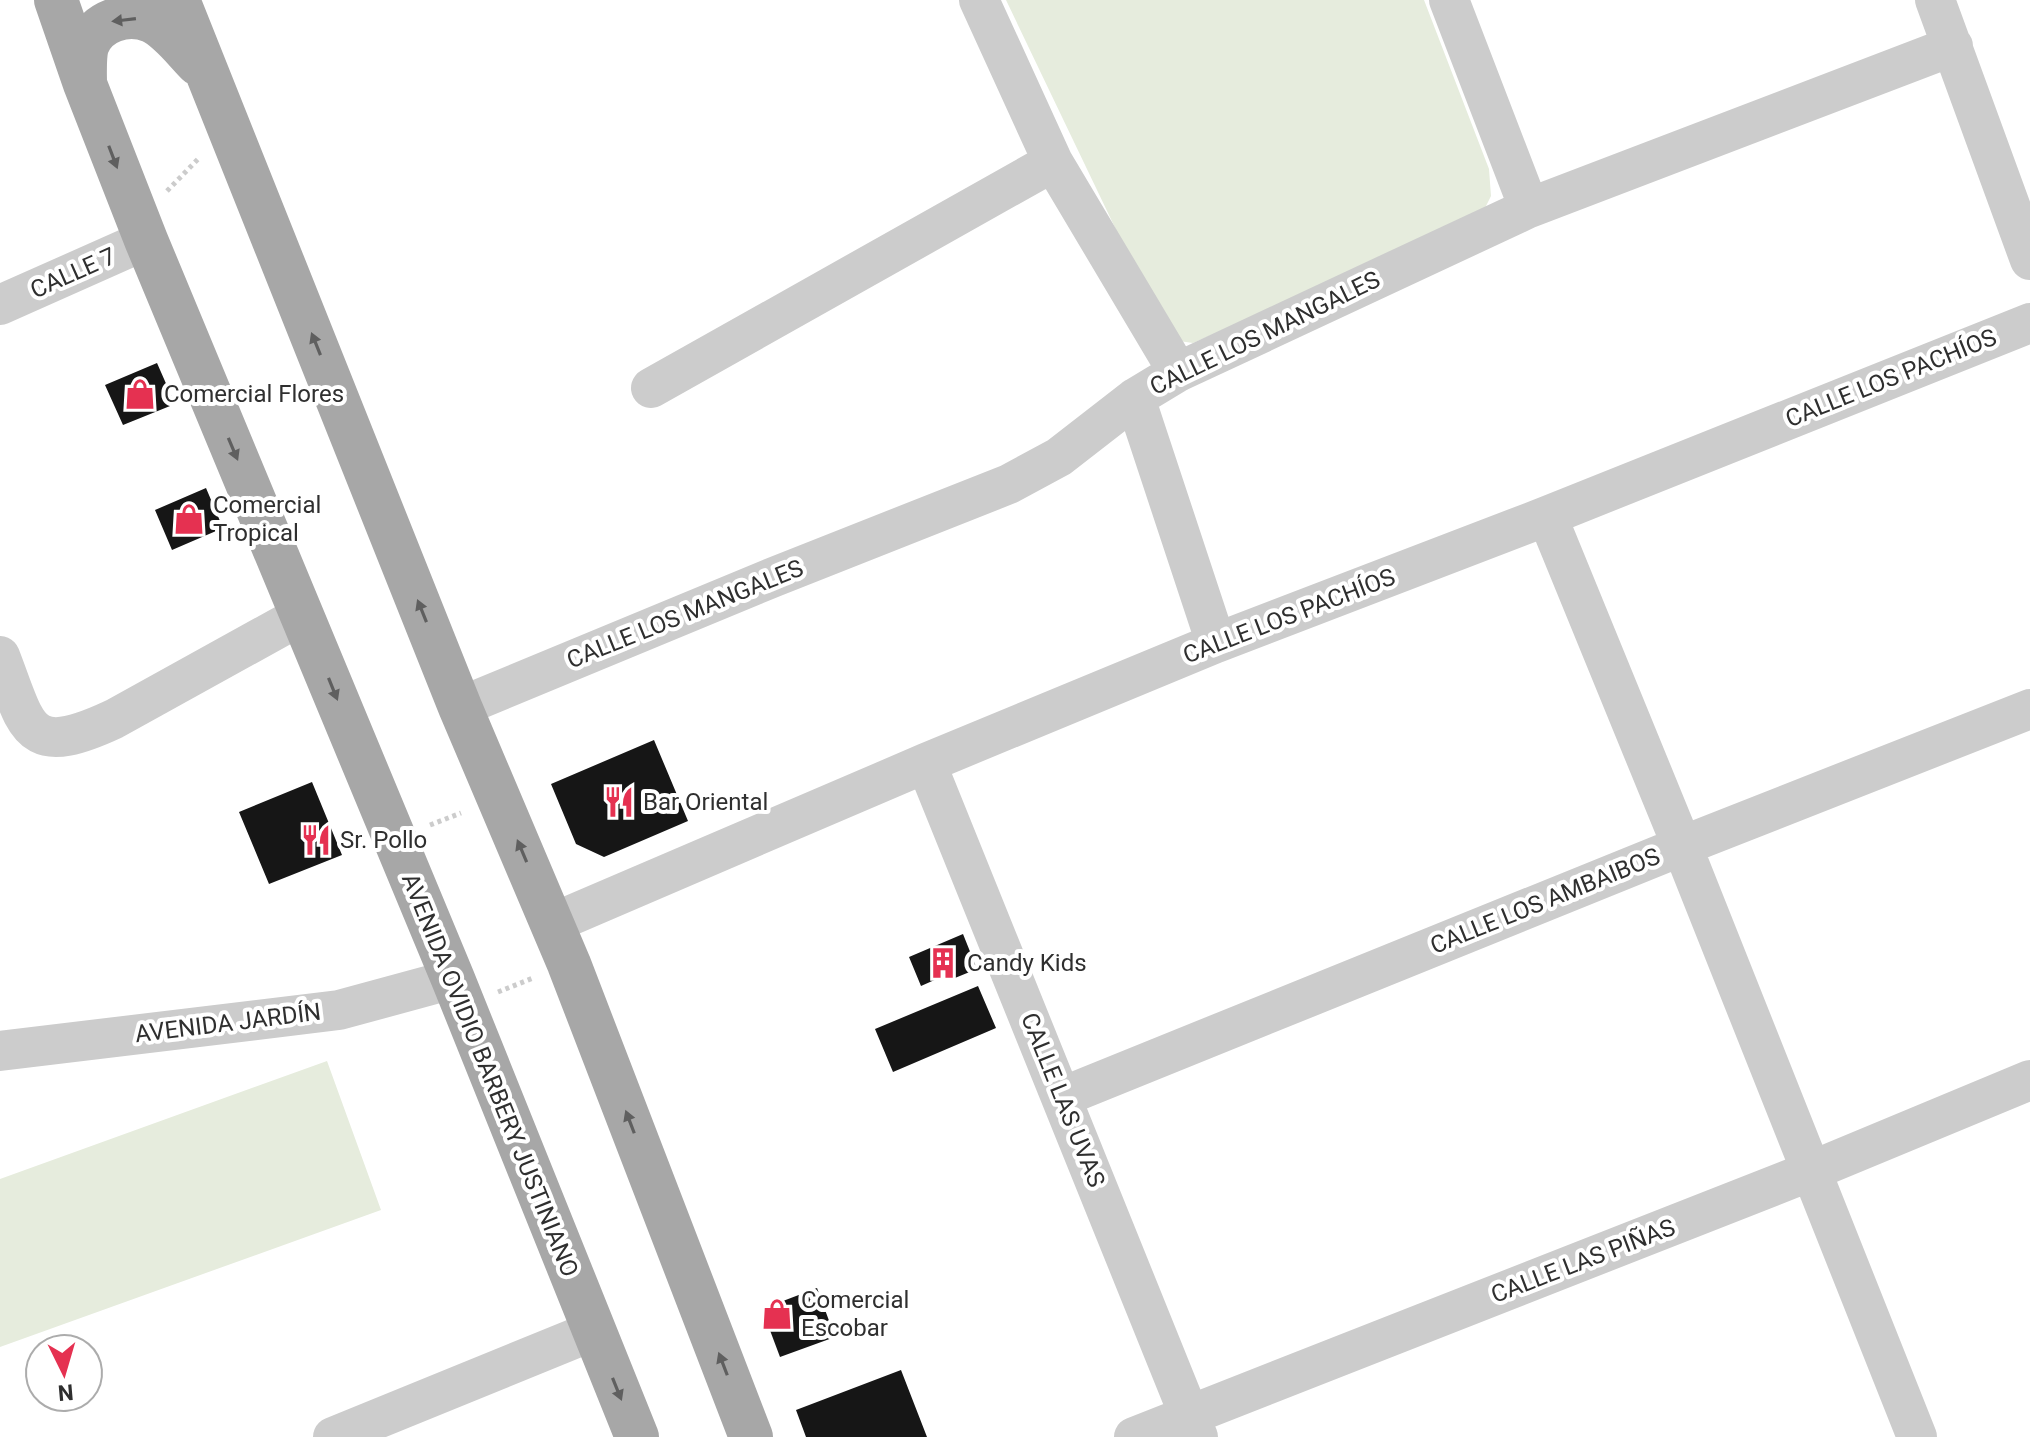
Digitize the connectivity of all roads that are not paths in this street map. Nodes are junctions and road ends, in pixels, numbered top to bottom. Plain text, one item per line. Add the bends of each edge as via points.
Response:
1 (56, 0) edge
2 (178, 0) edge
3 (979, 0) edge
4 (1449, 0) edge
5 (1935, 0) edge
6 (1953, 46) junction
7 (208, 74) junction
8 (85, 84) junction
9 (1053, 162) junction
10 (1529, 208) junction
11 (142, 230) junction
12 (2030, 260) edge
13 (0, 305) edge
14 (2030, 323) edge
15 (1178, 372) junction
16 (651, 388) dead end
17 (1135, 398) junction
18 (1547, 516) junction
19 (302, 615) junction
20 (1216, 643) junction
21 (0, 656) edge
22 (460, 707) junction
23 (2030, 709) edge
24 (926, 763) junction
25 (1682, 846) junction
26 (553, 923) junction
27 (458, 992) junction
28 (0, 1051) edge
29 (2030, 1080) edge
30 (1062, 1097) junction
31 (1811, 1171) junction
32 (593, 1331) junction
33 (1194, 1426) edge
34 (333, 1437) edge
35 (637, 1437) edge
36 (751, 1437) edge
37 (1134, 1437) edge
38 (1917, 1437) edge

1 - 8 main road, AVENIDA OVIDIO BARBERY JUSTINIANO
2 - 7 main road
3 - 9 street
4 - 10 street
5 - 6 street
6 - 10 street, CALLE LOS MANGALES
6 - 12 street
7 -> 8 main road via 151,21 125,17 101,25 87,46
22 -> 7 main road
8 -> 11 main road, AVENIDA OVIDIO BARBERY JUSTINIANO
9 - 15 street
9 - 16 street
10 - 15 street, CALLE LOS MANGALES
11 - 13 street, CALLE 7
11 -> 19 main road, AVENIDA OVIDIO BARBERY JUSTINIANO
14 - 18 street, CALLE LOS PACHÍOS
15 - 17 street, CALLE LOS MANGALES
17 - 20 street
17 - 22 street, CALLE LOS MANGALES via 1059,457 1009,484
18 - 20 street, CALLE LOS PACHÍOS
18 - 25 street
19 - 21 street via 114,719 58,738 29,728
19 -> 27 main road, AVENIDA OVIDIO BARBERY JUSTINIANO
20 - 24 street, CALLE LOS PACHÍOS
26 -> 22 main road
23 - 25 street, CALLE LOS AMBAIBOS
24 - 26 street, CALLE LOS PACHÍOS
24 - 30 street, CALLE LAS UVAS
25 - 30 street, CALLE LOS AMBAIBOS
25 - 31 street
36 -> 26 main road
27 - 28 street, AVENIDA JARDÍN
27 - 32 main road, AVENIDA OVIDIO BARBERY JUSTINIANO
29 - 31 street, CALLE LAS PIÑAS
30 - 33 street, CALLE LAS UVAS
31 - 33 street, CALLE LAS PIÑAS
31 - 38 street
32 - 34 street
32 -> 35 main road, AVENIDA OVIDIO BARBERY JUSTINIANO
33 - 37 street, CALLE LAS PIÑAS

